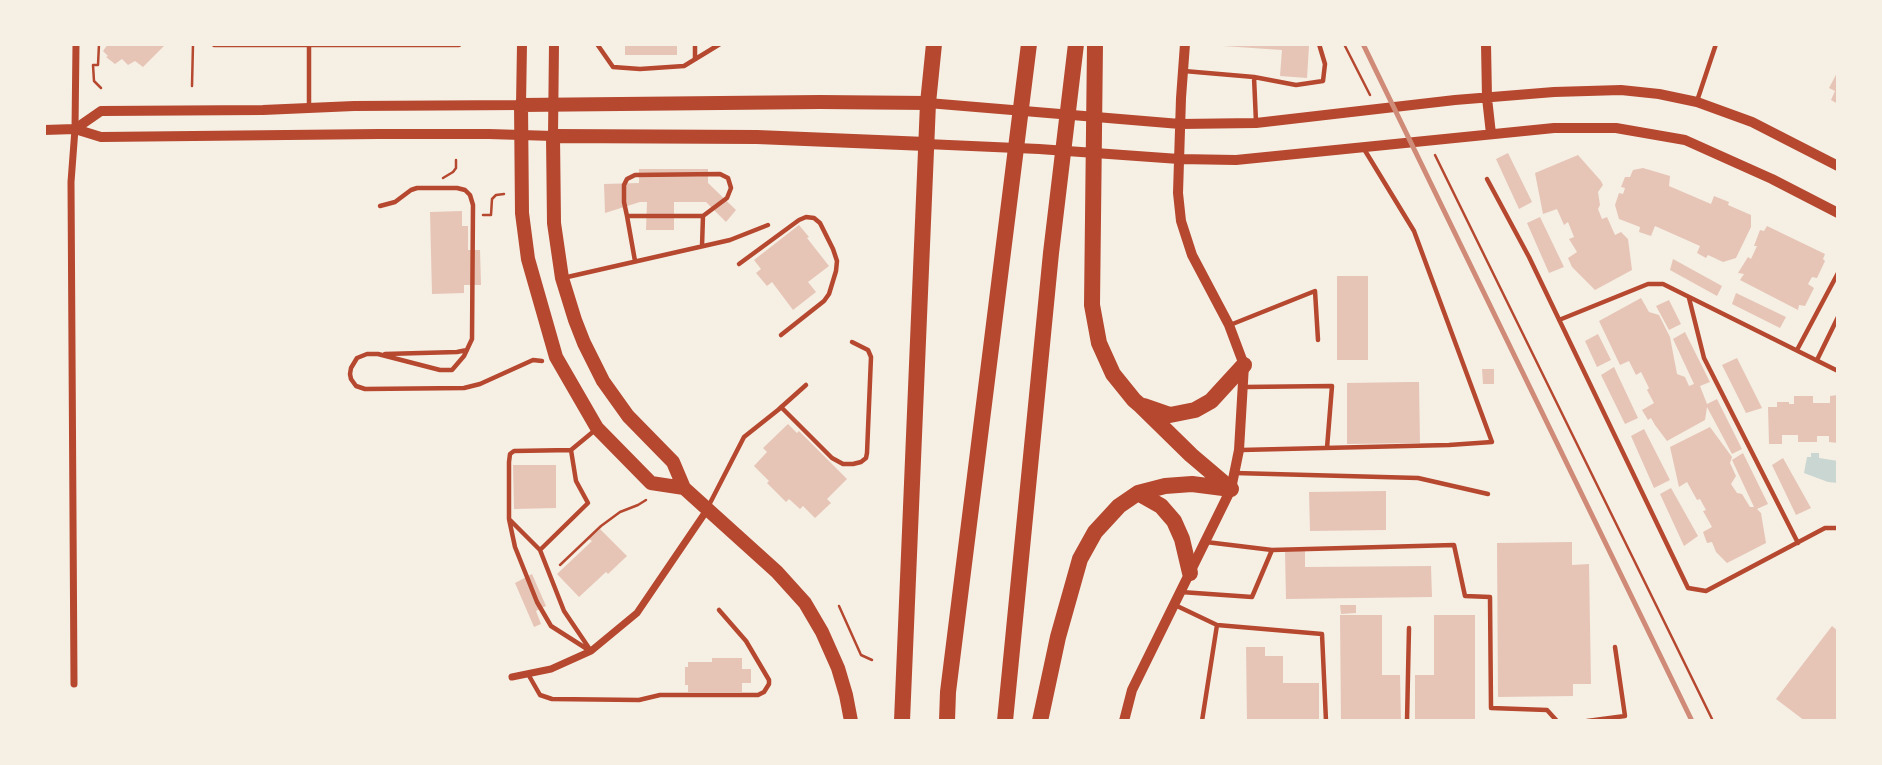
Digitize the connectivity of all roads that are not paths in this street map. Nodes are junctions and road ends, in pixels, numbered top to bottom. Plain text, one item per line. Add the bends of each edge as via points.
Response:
1 (76, 44) edge
2 (215, 44) edge
3 (459, 44) edge
4 (522, 44) edge
5 (554, 44) edge
6 (597, 44) edge
7 (695, 44) edge
8 (720, 44) edge
9 (934, 44) edge
10 (1028, 44) edge
11 (1076, 44) edge
12 (1095, 44) edge
13 (1185, 44) edge
14 (1319, 44) edge
15 (1486, 44) edge
16 (1716, 44) edge
17 (309, 45) edge
18 (695, 59) junction
19 (1183, 71) junction
20 (1254, 77) junction
21 (1487, 98) junction
22 (1697, 102) junction
23 (928, 103) junction
24 (553, 104) junction
25 (521, 105) junction
26 (309, 108) junction
27 (1256, 123) junction
28 (1180, 124) junction
29 (75, 129) junction
30 (44, 130) edge
31 (1491, 134) junction
32 (522, 135) junction
33 (553, 136) junction
34 (926, 144) junction
35 (1364, 148) junction
36 (1180, 159) junction
37 (1838, 166) edge
38 (1487, 179) dead end
39 (380, 206) dead end
40 (1838, 212) edge
41 (627, 216) junction
42 (703, 216) junction
43 (768, 225) dead end
44 (702, 246) junction
45 (635, 261) junction
46 (739, 264) dead end
47 (1838, 273) edge
48 (562, 278) junction
49 (1689, 297) junction
50 (1838, 317) edge
51 (1559, 320) junction
52 (1229, 325) junction
53 (781, 335) dead end
54 (1318, 340) dead end
55 (852, 342) dead end
56 (467, 350) junction
57 (1797, 350) junction
58 (378, 354) junction
59 (1817, 360) junction
60 (542, 361) dead end
61 (1244, 365) junction
62 (1838, 371) edge
63 (806, 385) dead end
64 (1243, 387) junction
65 (1142, 406) junction
66 (781, 407) junction
67 (597, 428) junction
68 (1327, 448) junction
69 (571, 450) junction
70 (1239, 450) junction
71 (1233, 481) junction
72 (684, 488) junction
73 (1138, 493) junction
74 (1488, 494) dead end
75 (707, 510) junction
76 (509, 519) junction
77 (1838, 528) edge
78 (1205, 541) junction
79 (1798, 543) junction
80 (540, 550) junction
81 (1272, 550) junction
82 (1190, 573) junction
83 (1181, 592) junction
84 (1174, 604) junction
85 (719, 610) dead end
86 (1217, 625) junction
87 (1409, 628) dead end
88 (1615, 647) dead end
89 (591, 651) junction
90 (528, 674) junction
91 (512, 677) dead end
92 (74, 684) dead end
93 (851, 721) edge
94 (902, 721) edge
95 (947, 721) edge
96 (1005, 721) edge
97 (1040, 721) edge
98 (1124, 721) edge
99 (1202, 721) edge
100 (1326, 721) edge
101 (1407, 721) edge
102 (1557, 721) edge
103 (1587, 721) edge

1 - 29 street
2 - 17 lane
3 - 17 lane
4 - 25 street
5 - 24 street
6 - 18 lane via 613,67 684,66
7 - 18 lane
8 - 18 lane
9 - 23 highway
10 - 95 highway
11 - 96 highway
12 - 65 highway via 1092,305 1099,343 1113,374
13 - 19 street
14 - 20 lane via 1325,64 1323,82 1296,85
15 - 21 street
16 - 22 lane
17 - 26 lane
19 - 20 lane
19 - 28 street
20 - 27 lane
21 - 22 street via 1621,90
21 - 27 street
21 - 31 street
22 - 37 street via 1752,122
23 - 24 main road
23 - 28 street
23 - 34 highway
24 - 25 main road
24 - 33 street
25 - 26 street
25 - 32 main road
26 - 29 street via 101,111
27 - 28 street
28 - 36 street
29 - 30 street
29 - 32 street via 101,137
29 - 92 street via 71,182
31 - 35 street
31 - 40 street via 1616,128 1685,140
32 - 33 street
32 - 67 main road via 522,213 528,259 556,357
33 - 34 main road
33 - 48 main road via 554,223
34 - 36 street
34 - 94 highway
35 - 36 street via 1236,160
35 - 68 lane via 1414,232 1492,442
36 - 52 street via 1181,221 1192,256
38 - 51 lane
39 - 56 lane via 417,188 457,188 470,195 472,339
41 - 42 lane
41 - 42 lane via 625,186 635,175 720,174 728,178 727,198
41 - 45 lane
42 - 44 lane
43 - 44 lane
44 - 45 lane
45 - 48 lane
46 - 53 lane via 799,220 814,218 820,223 837,261 829,293
47 - 57 lane
48 - 72 main road via 603,381 628,416 673,462
49 - 51 lane via 1663,284 1648,284
49 - 57 lane
49 - 79 lane via 1704,358
50 - 59 lane
51 - 79 lane via 1688,588 1706,591
52 - 54 lane via 1315,291
52 - 61 street
55 - 66 lane via 868,350 871,357 866,458 853,464 832,458
56 - 58 lane
56 - 58 lane via 454,369 447,370
57 - 59 lane
58 - 60 lane via 354,362 350,374 356,386 464,388 533,360
59 - 62 lane
61 - 64 street
61 - 65 highway via 1211,401 1195,410 1170,415
63 - 66 lane
64 - 68 lane via 1332,386
64 - 70 street
65 - 71 highway via 1191,455
66 - 75 lane via 744,437
67 - 69 lane
67 - 72 main road via 651,483
68 - 70 lane
69 - 76 lane via 510,454
69 - 80 lane via 576,481 589,503
70 - 71 street
71 - 73 highway via 1165,486
71 - 74 lane via 1418,478
71 - 78 street
72 - 75 main road
73 - 82 highway via 1161,506 1174,521
73 - 97 highway via 1095,532 1080,559
75 - 89 street via 637,612
75 - 93 main road via 805,603 838,668
76 - 80 lane
76 - 89 lane via 515,547 551,626
77 - 79 lane via 1825,528
78 - 81 lane
78 - 82 street
80 - 89 lane via 565,611
81 - 83 lane via 1252,597
81 - 102 lane via 1454,545 1465,596 1490,597 1491,708 1548,710
82 - 83 street
83 - 84 street
84 - 86 lane
84 - 98 street via 1132,690
85 - 90 lane via 746,641 769,680 764,692 660,695 639,700 552,699 540,695
86 - 99 lane
86 - 100 lane via 1322,634
87 - 101 lane
88 - 103 lane via 1625,716
89 - 90 street via 551,670
90 - 91 street

